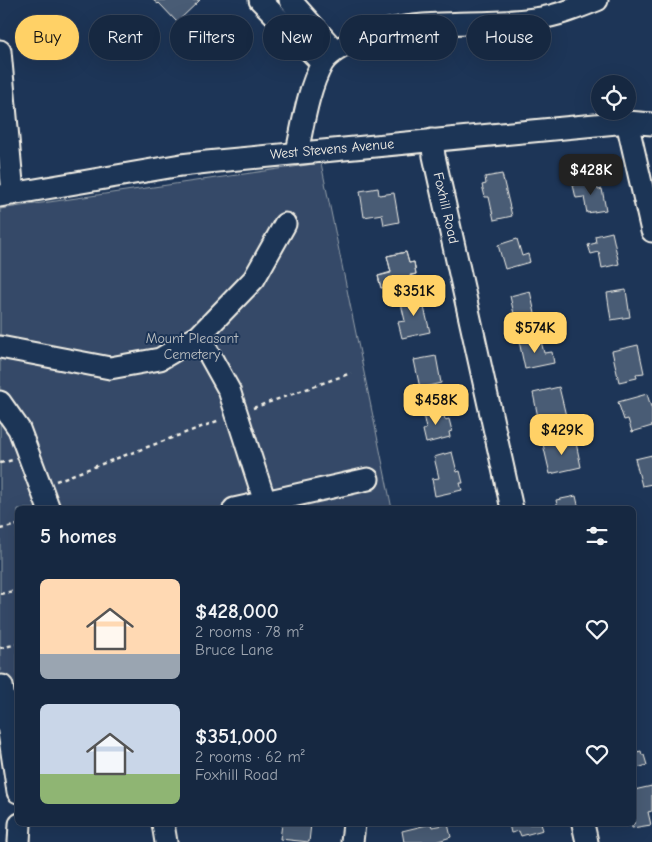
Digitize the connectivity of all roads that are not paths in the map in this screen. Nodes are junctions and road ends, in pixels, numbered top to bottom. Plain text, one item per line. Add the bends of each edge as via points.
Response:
1 (260, 0) edge
2 (290, 0) edge
3 (597, 0) edge
4 (278, 15) edge
5 (300, 15) edge
6 (0, 51) edge
7 (330, 56) edge
8 (328, 60) edge
9 (627, 122) junction
10 (652, 124) edge
11 (432, 140) junction
12 (297, 152) junction
13 (7, 195) edge
14 (284, 224) dead end
15 (652, 231) edge
16 (199, 336) junction
17 (0, 347) edge
18 (0, 402) edge
19 (368, 479) dead end
20 (265, 505) edge
21 (48, 506) edge
22 (511, 506) edge
23 (6, 684) edge
24 (15, 765) edge
25 (20, 826) edge
26 (163, 826) edge
27 (354, 826) edge
28 (583, 826) edge
29 (19, 842) edge
30 (166, 842) edge
31 (352, 842) edge
32 (587, 842) edge

1 - 4 street
2 - 5 street
3 - 7 street via 536,19 433,24 374,33 358,38
6 - 13 street
8 - 12 street via 310,96
9 - 10 street, West Stevens Avenue
9 - 11 street, West Stevens Avenue
9 - 15 street
11 - 12 street, West Stevens Avenue
11 - 22 street, Foxhill Road
12 - 13 street, West Stevens Avenue via 181,164
14 - 16 street via 254,279
16 - 17 street via 160,360 110,368
16 - 20 street via 229,390
18 - 21 street via 19,429
19 - 20 street
23 - 24 street
25 - 29 street
26 - 30 street
27 - 31 street
28 - 32 street

